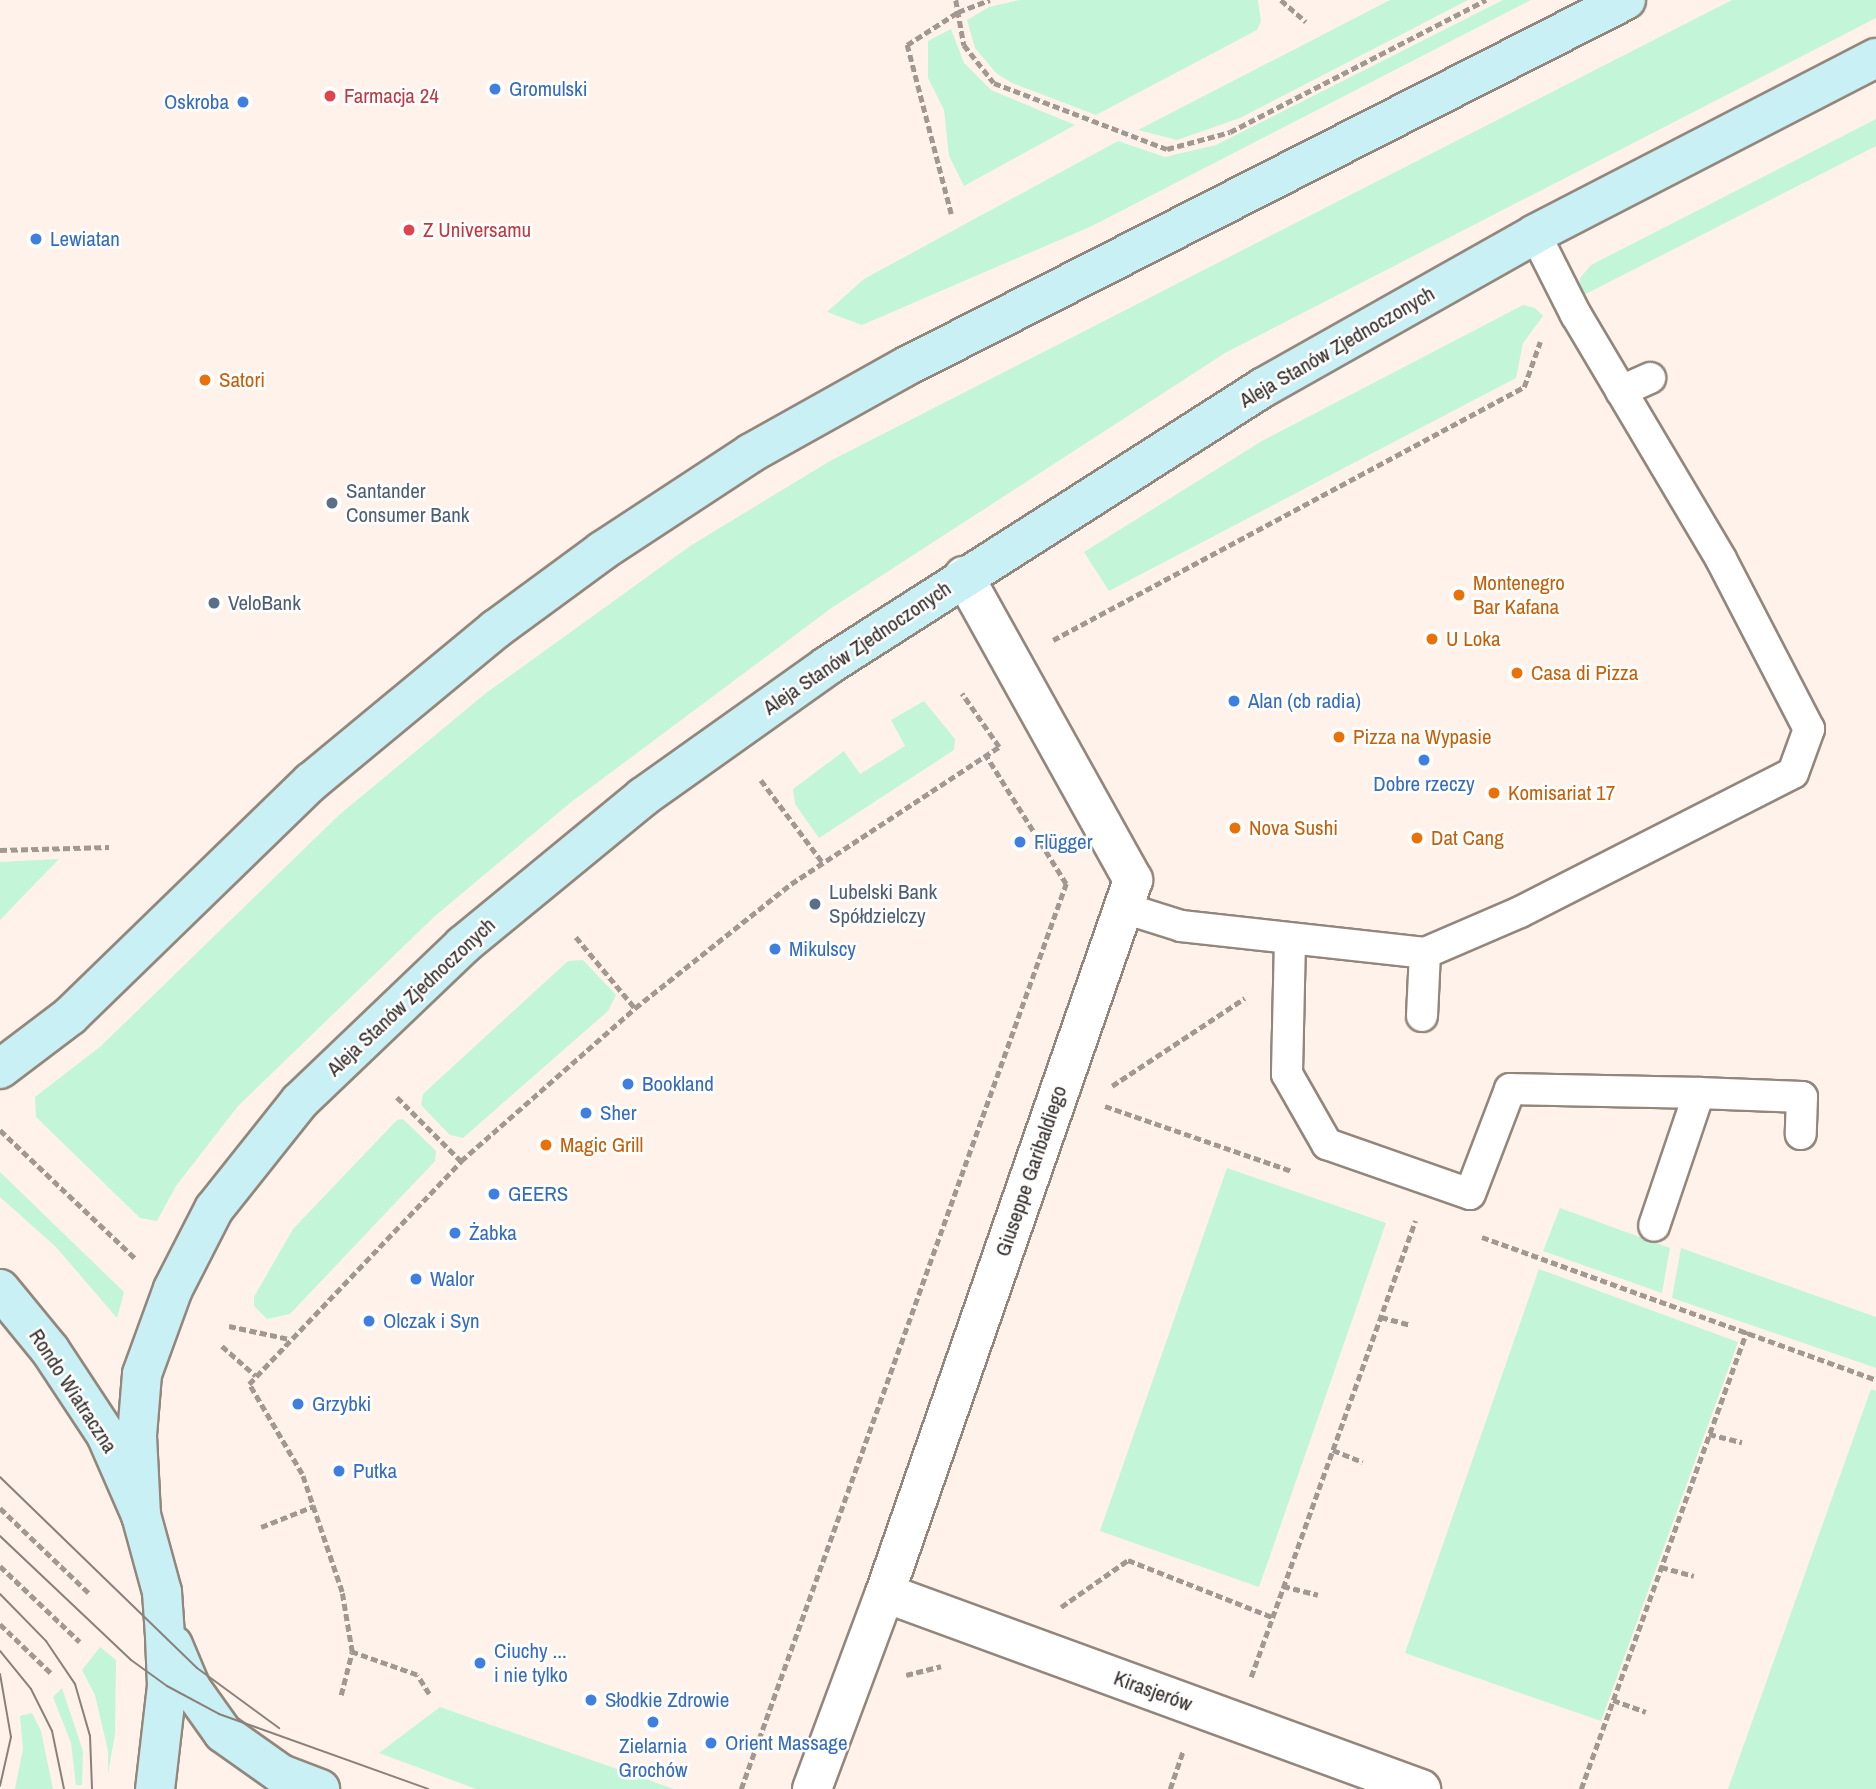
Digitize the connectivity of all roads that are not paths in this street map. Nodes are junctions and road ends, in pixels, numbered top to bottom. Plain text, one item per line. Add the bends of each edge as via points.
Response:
1 (1626, 0) edge
2 (1876, 58) edge
3 (1535, 234) junction
4 (1650, 378) dead end
5 (1621, 391) junction
6 (964, 576) junction
7 (1124, 908) junction
8 (1425, 953) junction
9 (1290, 955) junction
10 (1422, 1016) dead end
11 (0, 1069) edge
12 (1699, 1093) junction
13 (1801, 1134) dead end
14 (1654, 1226) dead end
15 (0, 1289) edge
16 (141, 1515) junction
17 (162, 1591) junction
18 (885, 1592) junction
19 (155, 1789) edge
20 (320, 1789) edge
21 (812, 1789) edge
22 (1421, 1789) edge

1 - 11 main road via 905,367 751,453 602,551 496,629 311,782 70,1016
2 - 3 main road, Aleja Stanów Zjednoczonych
3 - 5 lane
3 - 6 main road, Aleja Stanów Zjednoczonych via 1264,387
4 - 5 lane
5 - 8 lane via 1721,559 1809,729 1793,773 1520,912
6 - 7 street, Giuseppe Garibaldiego via 1133,880
6 - 16 main road, Aleja Stanów Zjednoczonych via 827,666 643,797 463,945 300,1101 214,1209 155,1331 140,1398
7 - 9 lane
7 - 18 street, Giuseppe Garibaldiego
8 - 9 lane
8 - 10 lane
9 - 12 lane via 1287,1074 1327,1144 1470,1194 1510,1089
12 - 13 lane via 1802,1097
12 - 14 lane
15 - 16 main road, Rondo Wiatraczna via 50,1350 106,1435
16 - 17 main road, Rondo Wiatraczna
17 - 19 main road, Rondo Wiatraczna via 167,1686
17 - 20 main road via 181,1665 212,1721 259,1761
18 - 21 street, Giuseppe Garibaldiego
18 - 22 street, Kirasjerów

